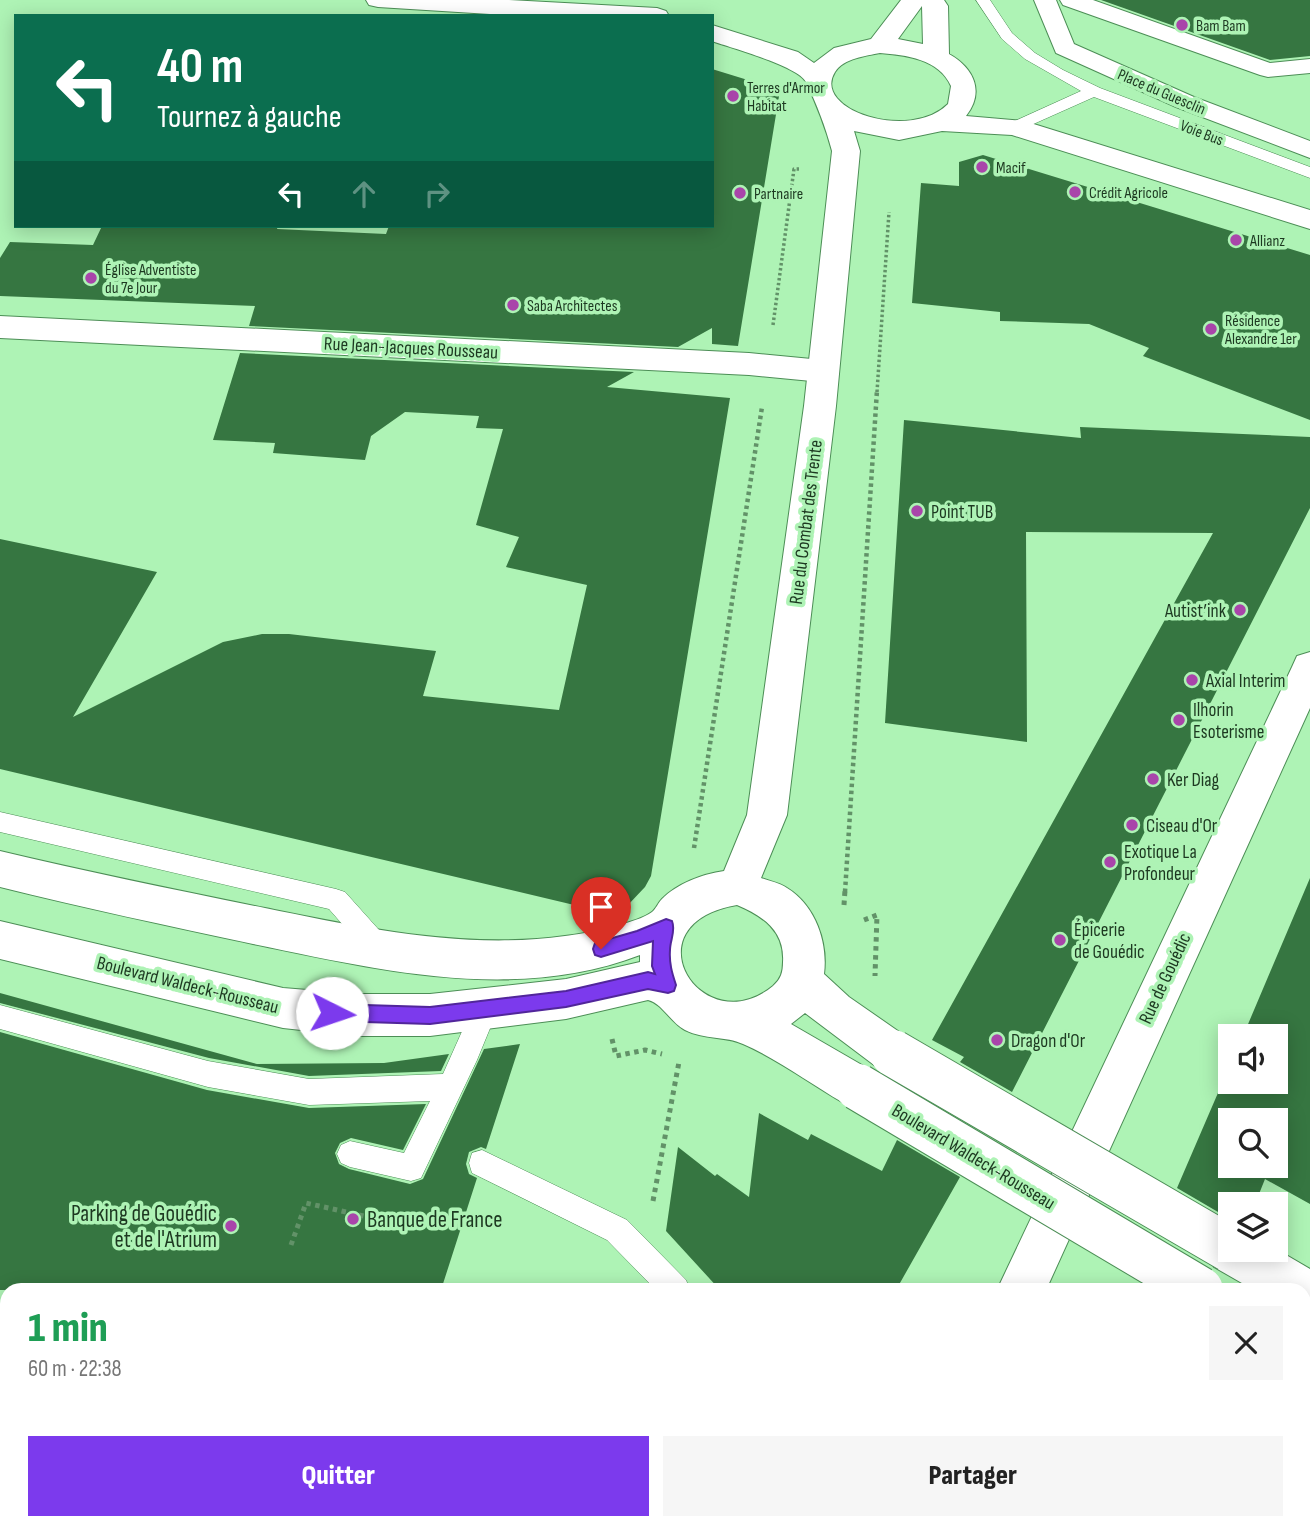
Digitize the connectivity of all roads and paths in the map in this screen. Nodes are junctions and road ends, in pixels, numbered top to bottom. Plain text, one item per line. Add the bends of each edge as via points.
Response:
1 (378, 0) edge
2 (914, 0) edge
3 (932, 0) edge
4 (984, 0) edge
5 (1045, 0) edge
6 (1071, 0) edge
7 (622, 14) edge
8 (714, 34) edge
9 (880, 45) junction
10 (936, 57) junction
11 (1310, 66) edge
12 (824, 69) junction
13 (964, 90) junction
14 (1094, 91) junction
15 (836, 114) junction
16 (940, 123) junction
17 (1014, 127) junction
18 (882, 131) junction
19 (1310, 150) edge
20 (845, 158) junction
21 (1310, 173) edge
22 (1310, 220) edge
23 (0, 327) edge
24 (768, 366) junction
25 (822, 371) junction
26 (1310, 667) edge
27 (0, 822) edge
28 (0, 869) edge
29 (737, 887) junction
30 (676, 914) junction
31 (864, 920) dead end
32 (798, 925) junction
33 (0, 940) edge
34 (381, 951) junction
35 (802, 982) junction
36 (875, 984) dead end
37 (668, 985) junction
38 (485, 1009) junction
39 (0, 1017) edge
40 (748, 1023) junction
41 (611, 1034) dead end
42 (668, 1055) dead end
43 (680, 1057) dead end
44 (451, 1087) junction
45 (350, 1154) dead end
46 (482, 1163) dead end
47 (653, 1202) dead end
48 (377, 1219) dead end
49 (1218, 1241) edge
50 (291, 1245) dead end
51 (1253, 1262) edge
52 (669, 1283) edge
53 (1024, 1283) edge
54 (1187, 1283) edge
55 (1288, 1283) edge

1 - 7 main road
2 - 9 main road
3 - 10 main road
4 - 14 lane, Voie Bus via 1007,36 1030,56
5 - 19 street, Place du Guesclin via 1064,48 1185,102
6 - 11 street via 1268,70
8 - 12 main road
9 - 10 main road
9 - 12 main road via 852,50
10 - 13 main road via 951,66
12 - 15 main road via 818,90
13 - 16 main road via 954,114
13 - 17 main road
14 - 17 lane
14 - 21 lane, Voie Bus
15 - 18 main road
15 - 20 main road, Rue du Combat des Trente
16 - 17 main road
16 - 18 main road
17 - 22 main road
18 - 20 main road
20 - 24 path via 794,169
20 - 25 main road, Rue du Combat des Trente
20 - 32 path via 891,188 844,905
23 - 24 main road, Rue Jean-Jacques Rousseau
24 - 25 main road, Rue Jean-Jacques Rousseau
24 - 30 path
25 - 29 main road, Rue du Combat des Trente via 767,815
26 - 53 main road, Rue de Gouédic
27 - 34 lane via 335,900
28 - 34 main road
29 - 30 main road via 712,889
29 - 32 main road via 774,900
30 - 34 main road via 640,939 557,958 475,961
30 - 37 main road via 661,946 661,966
31 - 36 path via 877,915
32 - 35 main road via 805,945
33 - 38 main road, Boulevard Waldeck-Rousseau via 283,1008 356,1015
35 - 40 main road via 790,1001 772,1015
35 - 49 main road, bridge via 892,1053
37 - 38 main road, Boulevard Waldeck-Rousseau via 648,980 566,999
37 - 40 main road via 701,1016
38 - 44 lane
39 - 44 lane via 208,1074 309,1092
40 - 54 main road, Boulevard Waldeck-Rousseau, bridge
41 - 42 path via 616,1056 645,1050
43 - 47 path
44 - 45 lane via 442,1128 411,1168
46 - 52 lane via 617,1230
48 - 50 path via 306,1203
51 - 55 main road

